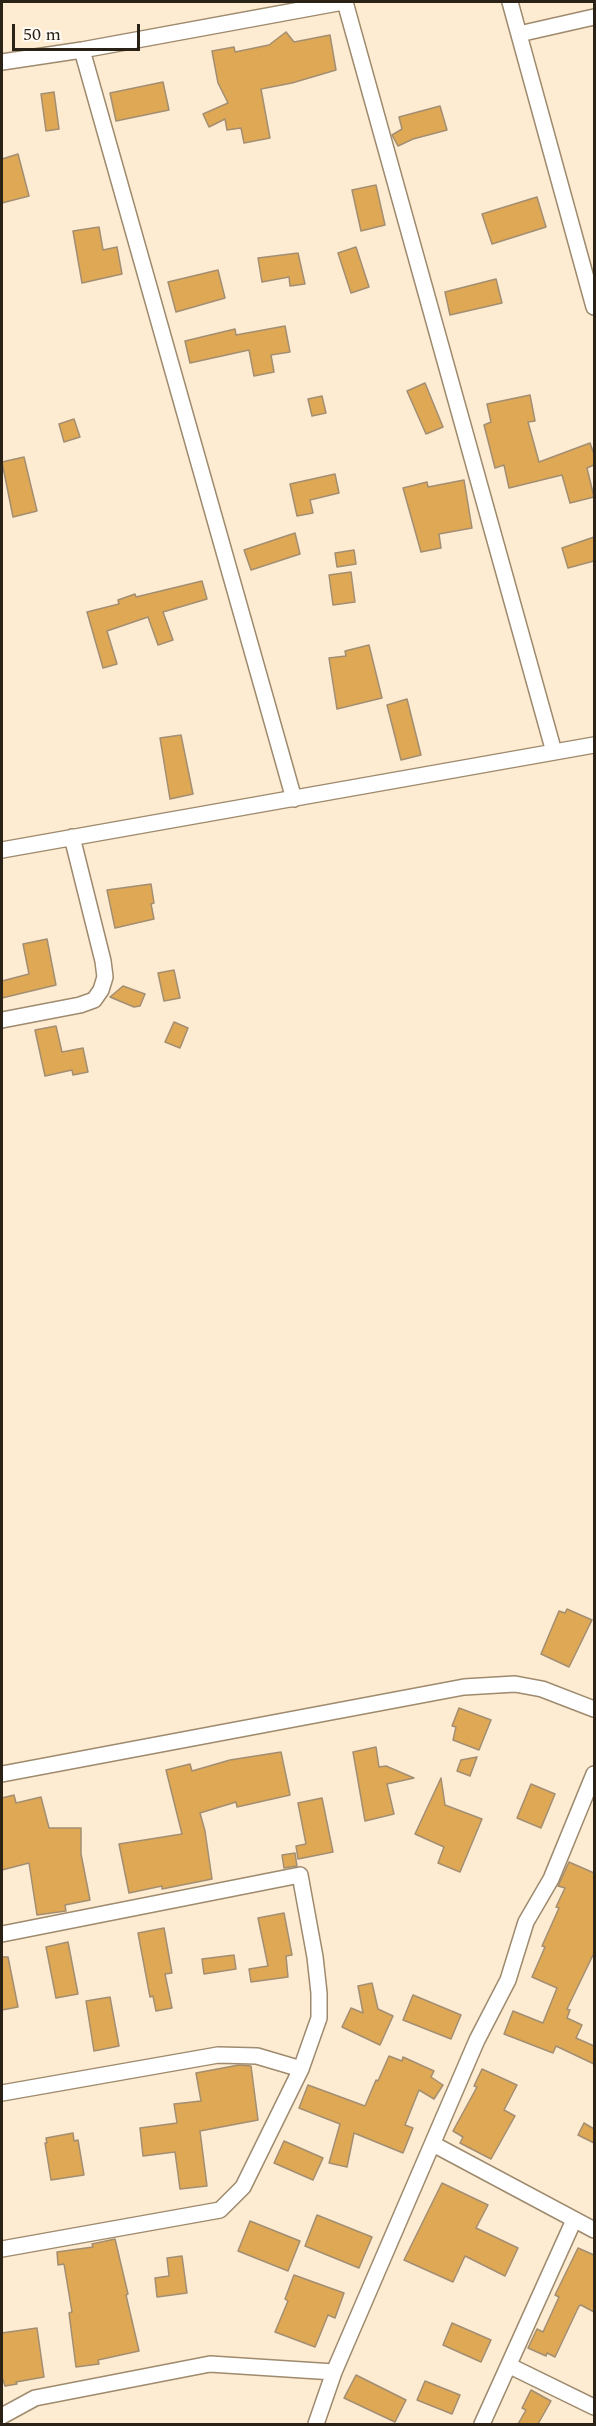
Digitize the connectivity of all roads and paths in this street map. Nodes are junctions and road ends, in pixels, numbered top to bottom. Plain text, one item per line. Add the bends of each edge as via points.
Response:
1 (344, 2) edge
2 (510, 2) edge
3 (594, 17) edge
4 (519, 34) junction
5 (82, 50) junction
6 (2, 62) edge
7 (594, 308) edge
8 (594, 745) edge
9 (554, 752) junction
10 (294, 799) junction
11 (72, 837) junction
12 (2, 850) edge
13 (2, 1020) edge
14 (594, 1708) edge
15 (2, 1774) edge
16 (594, 1774) edge
17 (2, 1934) edge
18 (301, 2069) junction
19 (2, 2093) edge
20 (433, 2144) junction
21 (574, 2220) junction
22 (594, 2230) edge
23 (2, 2249) edge
24 (510, 2366) junction
25 (334, 2372) junction
26 (594, 2408) edge
27 (2, 2416) edge
28 (316, 2424) edge
29 (482, 2424) edge

1 - 5 street
1 - 9 street
2 - 4 street
3 - 4 street
4 - 7 street
5 - 6 street
5 - 10 street
8 - 9 street
9 - 10 street
10 - 11 street
11 - 12 street
11 - 13 street via 103,961 105,977 101,990 94,1000 80,1005
14 - 15 street via 542,1689 515,1684 464,1687
16 - 20 street via 551,1879 526,1922 508,1980 477,2040
17 - 18 street via 300,1875 320,1993 319,2018
18 - 19 street via 257,2056 218,2055
18 - 23 street via 243,2187 220,2210
20 - 21 street
20 - 25 street
21 - 22 street
21 - 24 street
24 - 26 street
24 - 29 street
25 - 27 street via 210,2364 35,2398
25 - 28 street

